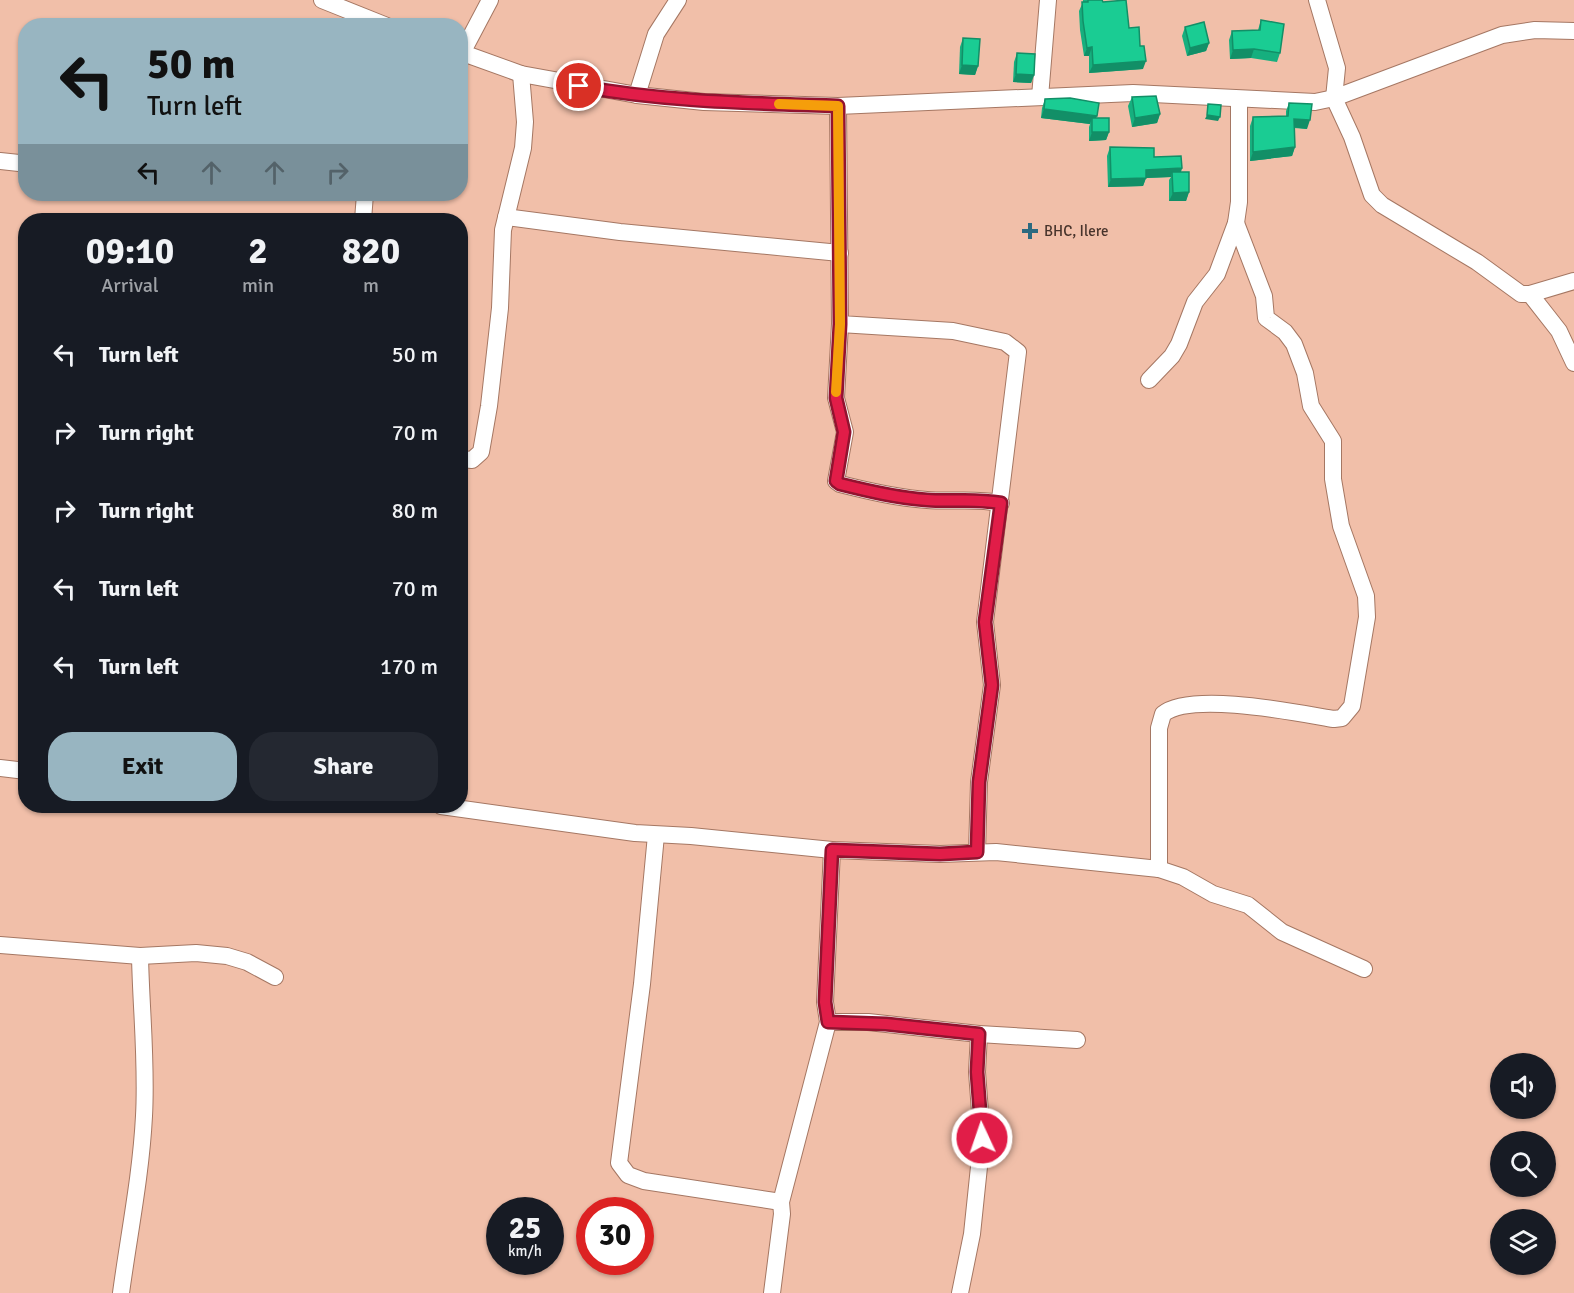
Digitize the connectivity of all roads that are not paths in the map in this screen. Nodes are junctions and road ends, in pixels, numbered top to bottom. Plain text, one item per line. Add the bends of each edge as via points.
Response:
1 (322, 0) edge
2 (490, 0) edge
3 (678, 0) edge
4 (1048, 0) edge
5 (1317, 0) edge
6 (365, 18) edge
7 (1574, 31) edge
8 (468, 40) edge
9 (468, 55) edge
10 (521, 74) junction
11 (637, 95) junction
12 (1040, 97) junction
13 (1335, 98) junction
14 (1239, 100) junction
15 (838, 106) junction
16 (0, 162) edge
17 (18, 163) edge
18 (506, 217) junction
19 (1236, 224) junction
20 (840, 253) junction
21 (1574, 281) edge
22 (1530, 294) junction
23 (840, 324) junction
24 (1574, 363) edge
25 (1149, 380) dead end
26 (468, 460) edge
27 (1001, 503) junction
28 (0, 768) edge
29 (18, 770) edge
30 (468, 810) edge
31 (656, 835) junction
32 (832, 850) junction
33 (977, 852) junction
34 (1160, 869) junction
35 (0, 945) edge
36 (140, 956) junction
37 (1364, 969) dead end
38 (275, 977) dead end
39 (828, 1022) junction
40 (979, 1034) junction
41 (1077, 1040) dead end
42 (782, 1202) junction
43 (121, 1293) edge
44 (772, 1293) edge
45 (960, 1293) edge

1 - 6 street
2 - 8 street
3 - 11 street via 656,34
4 - 12 street
5 - 13 street via 1336,68
7 - 13 street via 1535,30 1502,35
9 - 10 street
10 - 11 street
10 - 18 street via 525,122
11 - 15 street via 704,102
12 - 14 street via 1133,93
12 - 15 street
13 - 14 street via 1316,102
13 - 22 street via 1372,195 1505,285 1521,294
14 - 19 street
15 - 20 street
16 - 17 street
18 - 20 street
18 - 26 street via 489,406 481,452
19 - 25 street via 1217,274 1195,302 1179,344
19 - 34 street via 1264,296 1266,318 1285,332 1293,344 1305,373 1311,406 1333,441 1337,505 1366,596 1366,617 1352,706 1342,718 1257,706 1200,704 1178,705 1163,714 1159,728
20 - 23 street
21 - 22 street
22 - 24 street via 1559,331
23 - 27 street via 836,398 844,432 836,481 891,496 948,501 970,498
23 - 27 street via 953,331 1014,347 1018,359
27 - 33 street via 985,622 992,685 979,782
28 - 29 street
30 - 31 street
31 - 32 street
31 - 42 street via 619,1162 628,1174 644,1181
32 - 33 street
32 - 39 street via 825,1002
33 - 34 street
34 - 37 street via 1213,894 1248,905 1282,932
35 - 36 street
36 - 38 street via 227,956
36 - 43 street via 144,1118
39 - 40 street
39 - 42 street
40 - 41 street
40 - 45 street via 977,1072 982,1138 972,1234
42 - 44 street

